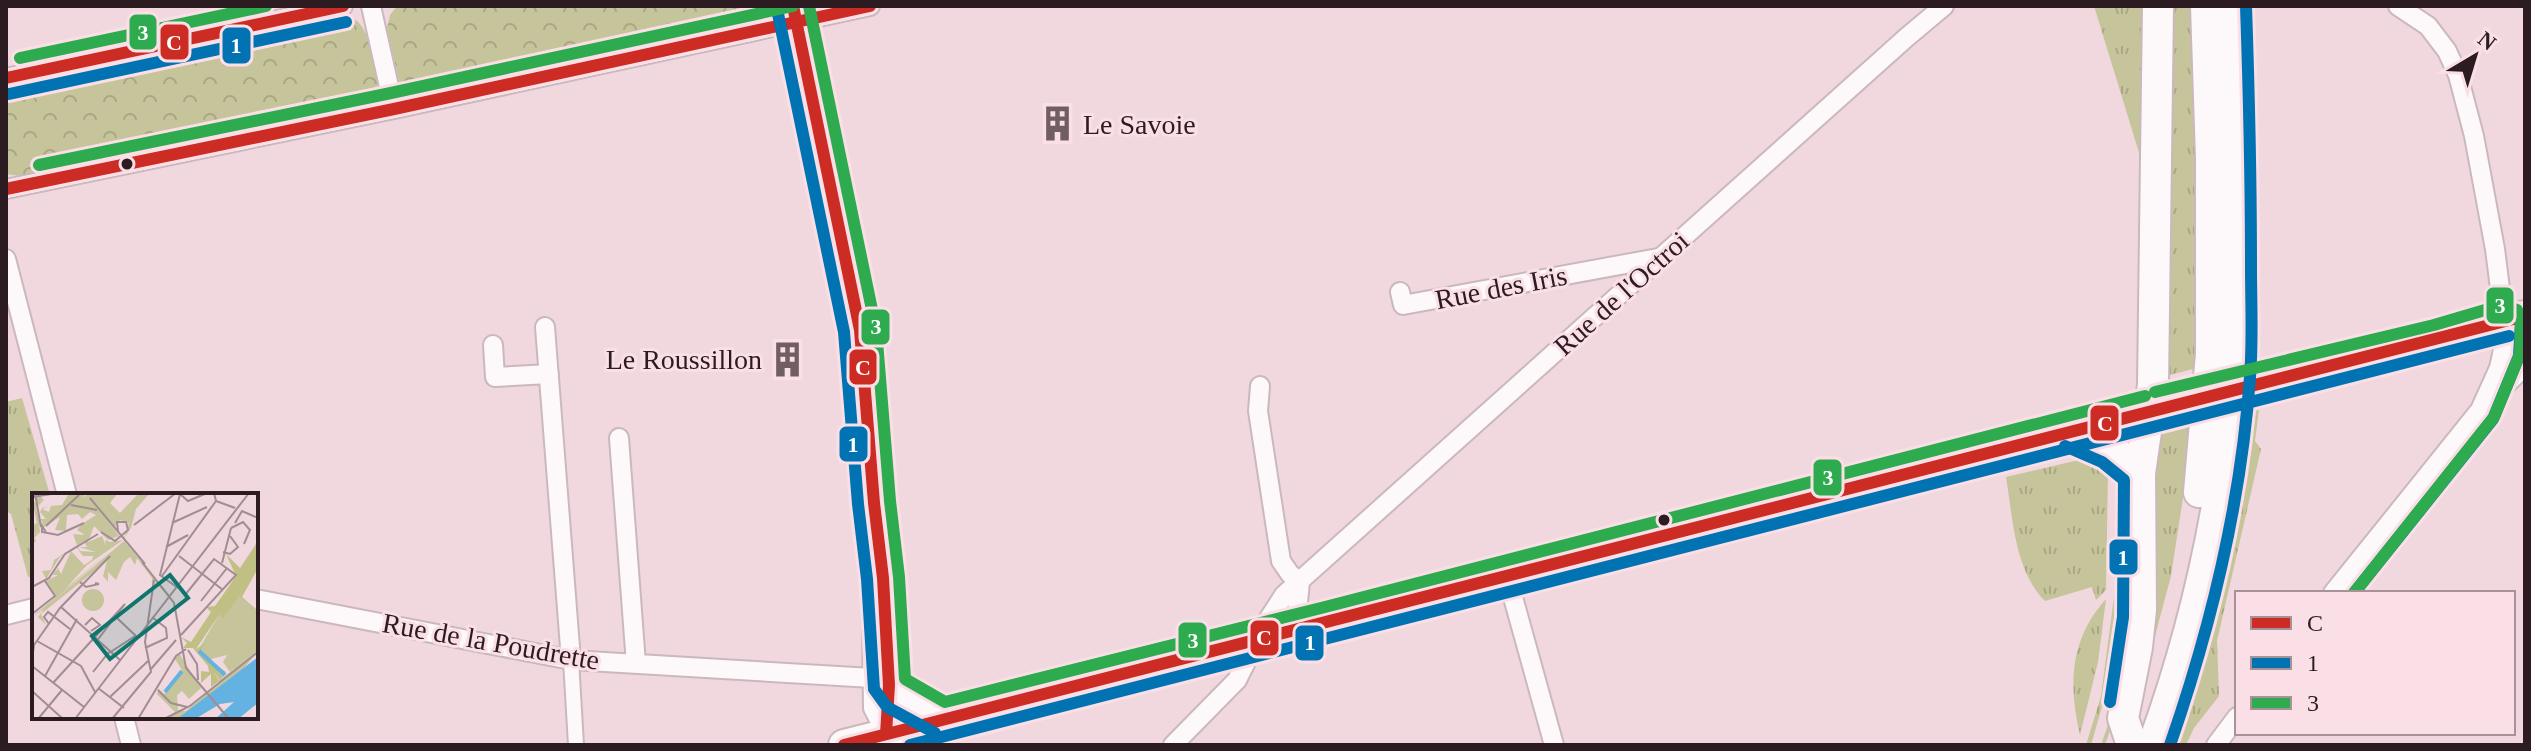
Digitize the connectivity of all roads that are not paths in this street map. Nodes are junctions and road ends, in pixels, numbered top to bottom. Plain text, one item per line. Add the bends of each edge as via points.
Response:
1 (343, 6) edge
2 (371, 6) edge
3 (870, 6) edge
4 (1944, 6) edge
5 (2158, 6) edge
6 (2206, 6) edge
7 (2230, 6) edge
8 (2398, 6) edge
9 (795, 14) edge
10 (6, 78) edge
11 (394, 109) junction
12 (6, 189) edge
13 (1661, 257) junction
14 (6, 259) edge
15 (1400, 292) dead end
16 (2515, 318) edge
17 (545, 327) dead end
18 (493, 345) dead end
19 (2525, 366) edge
20 (549, 374) junction
21 (1260, 386) dead end
22 (2154, 409) junction
23 (2480, 410) junction
24 (2071, 431) junction
25 (619, 438) dead end
26 (2140, 473) junction
27 (66, 493) edge
28 (1509, 574) junction
29 (1300, 582) junction
30 (2335, 591) edge
31 (258, 599) edge
32 (32, 608) edge
33 (6, 615) edge
34 (1295, 631) junction
35 (1257, 639) junction
36 (571, 660) junction
37 (636, 664) junction
38 (880, 682) junction
39 (124, 719) edge
40 (943, 719) junction
41 (2235, 720) edge
42 (886, 734) junction
43 (131, 745) edge
44 (576, 745) edge
45 (844, 745) edge
46 (1173, 745) edge
47 (1554, 745) edge
48 (2133, 745) edge
49 (2153, 745) edge
50 (2216, 745) edge

1 - 10 street
2 - 11 street
3 - 9 street
4 - 13 street, Rue de l'Octroi
5 - 22 main road
6 - 48 main road via 2211,354 2201,477 2173,623
7 - 49 main road via 2236,181 2233,388 2215,525 2179,676
8 - 16 street via 2438,36 2458,75
9 - 11 street
9 - 38 street via 860,330 874,503 871,567
11 - 12 street
13 - 15 street, Rue des Iris via 1403,305
13 - 29 street, Rue de l'Octroi
14 - 27 street
16 - 22 main road, bridge
16 - 23 street
17 - 20 street
18 - 20 street via 495,377
19 - 23 street
20 - 36 street
21 - 29 street via 1258,411 1281,561
22 - 24 main road
22 - 26 main road
23 - 30 street
24 - 26 main road via 2111,448
24 - 28 main road
25 - 37 street
26 - 48 main road via 2141,610 2123,718
28 - 34 main road
28 - 47 street
29 - 34 street
29 - 35 street, Rue de l'Octroi via 1280,600
31 - 36 street, Rue de la Poudrette
32 - 33 street
34 - 35 main road
35 - 40 main road
35 - 46 street, Rue de l'Octroi via 1228,691
36 - 37 street, Rue de la Poudrette
36 - 44 street
37 - 38 street, Rue de la Poudrette
38 - 40 street
38 - 42 street
39 - 43 street
40 - 42 main road
41 - 50 street
42 - 45 main road

